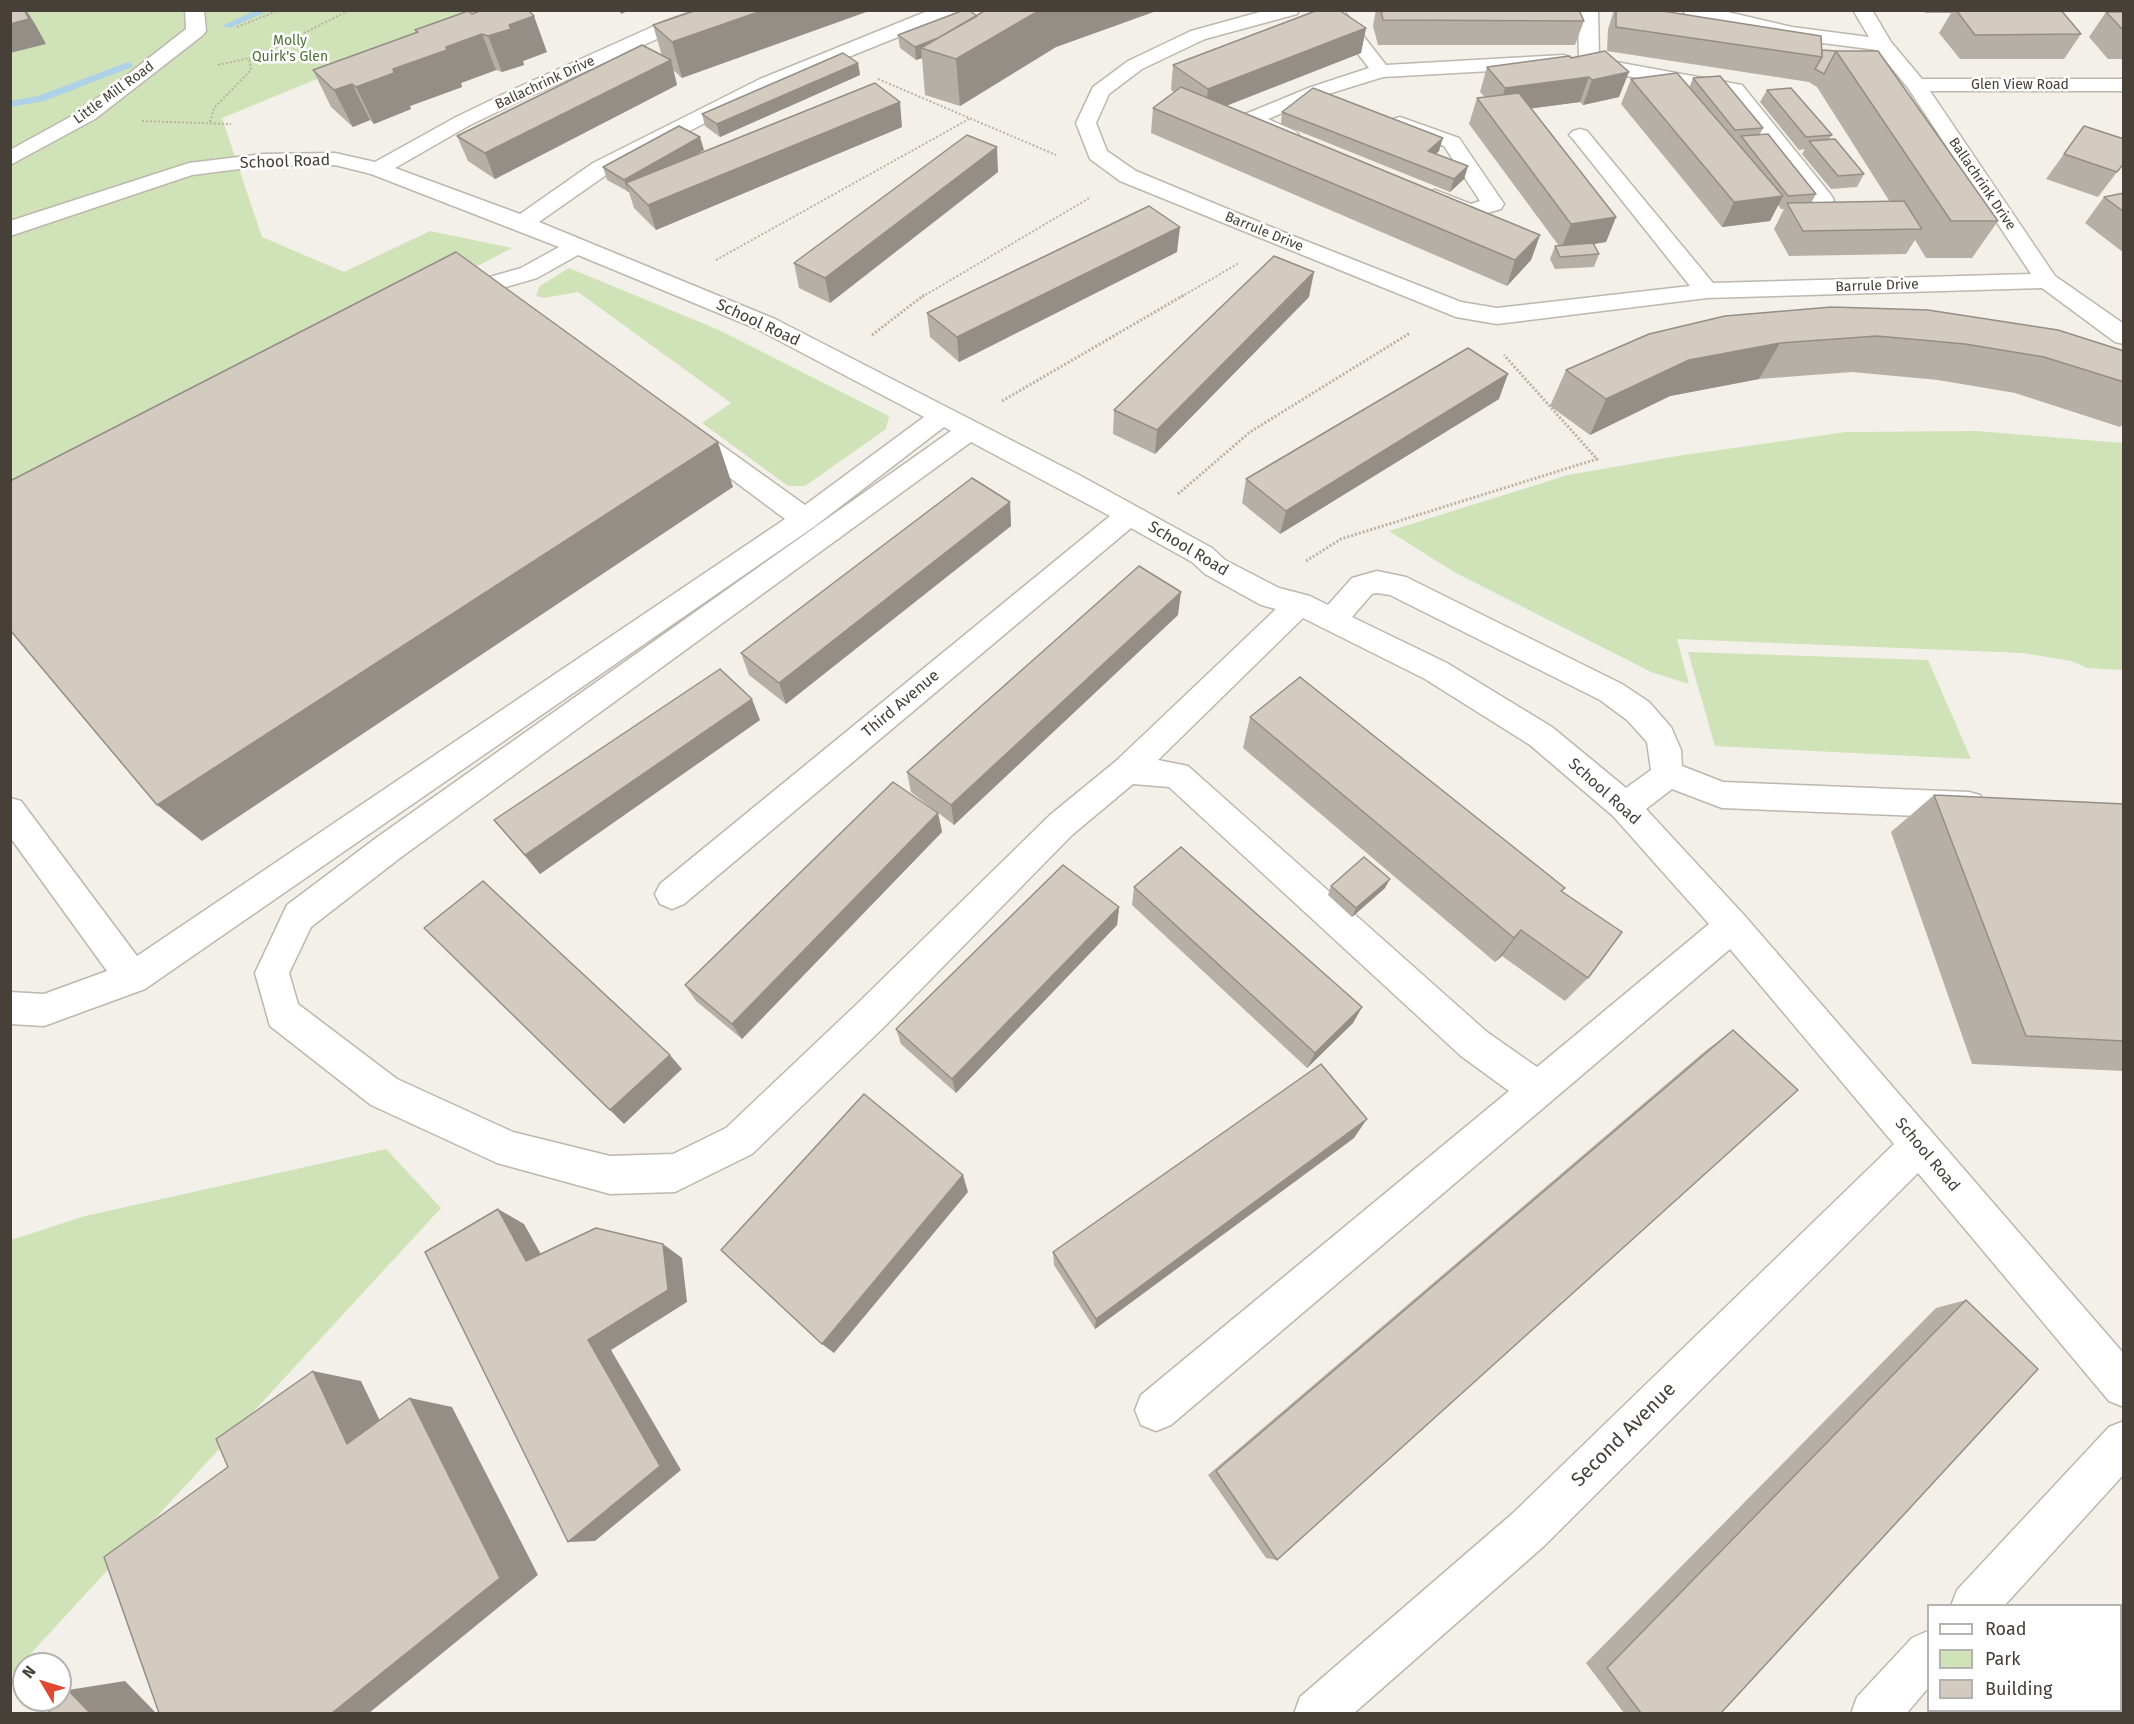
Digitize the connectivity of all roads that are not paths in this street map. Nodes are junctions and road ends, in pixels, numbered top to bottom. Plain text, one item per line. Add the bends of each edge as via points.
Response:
1 (194, 10) edge
2 (717, 10) edge
3 (948, 10) edge
4 (1290, 10) edge
5 (1333, 10) edge
6 (1588, 10) edge
7 (1692, 10) edge
8 (1862, 10) edge
9 (1882, 45) junction
10 (1589, 59) junction
11 (1381, 71) junction
12 (1916, 85) junction
13 (2124, 85) edge
14 (1318, 91) junction
15 (1351, 104) edge
16 (1385, 117) edge
17 (1580, 135) dead end
18 (1305, 142) edge
19 (10, 159) edge
20 (378, 169) junction
21 (1415, 188) edge
22 (1823, 200) edge
23 (522, 223) junction
24 (10, 229) edge
25 (577, 246) junction
26 (2046, 281) junction
27 (484, 286) junction
28 (1707, 291) junction
29 (512, 307) edge
30 (431, 314) edge
31 (2124, 336) edge
32 (663, 416) edge
33 (956, 423) junction
34 (1130, 515) junction
35 (805, 519) junction
36 (1300, 604) junction
37 (1332, 620) junction
38 (1127, 770) junction
39 (1667, 774) junction
40 (1624, 806) junction
41 (2004, 807) edge
42 (10, 811) edge
43 (672, 894) dead end
44 (1732, 926) junction
45 (133, 978) junction
46 (10, 1008) edge
47 (1538, 1090) junction
48 (1920, 1145) junction
49 (2124, 1386) edge
50 (1156, 1410) dead end
51 (2124, 1442) edge
52 (1974, 1604) edge
53 (1927, 1656) edge
54 (1317, 1713) edge
55 (1874, 1713) edge

1 - 19 street, Little Mill Road via 196,31 155,65 88,115
2 - 20 street, Ballachrink Drive via 670,26 519,94
3 - 23 street via 767,83 601,168
4 - 28 street, Barrule Drive via 1198,35 1135,65 1100,91 1086,123 1098,154 1128,176 1458,309 1497,316
5 - 11 street
6 - 10 street
7 - 9 street via 1792,33
8 - 9 street, Ballachrink Drive
9 - 12 street, Ballachrink Drive
10 - 11 street
10 - 22 street via 1599,65 1735,89
11 - 14 street
12 - 13 street, Glen View Road
12 - 26 street, Ballachrink Drive
14 - 15 street
14 - 18 street via 1250,119
16 - 21 street via 1452,142 1493,204 1470,211
17 - 28 street
20 - 23 street, School Road
20 - 24 street, School Road via 335,159 263,160 189,169
23 - 25 street, School Road
25 - 27 street via 529,273
25 - 33 street, School Road via 766,324
26 - 28 street, Barrule Drive
26 - 31 street, Ballachrink Drive
27 - 29 street
27 - 30 street
32 - 35 street
33 - 34 street, School Road
33 - 35 street
33 - 38 street via 299,916 272,973 283,1014 384,1092 510,1150 610,1176 675,1173 740,1141 1061,825
34 - 36 street, School Road via 1271,597
34 - 43 street, Third Avenue
35 - 45 street
36 - 37 street, School Road
36 - 38 street
37 - 39 street via 1362,586 1377,582 1396,585 1611,692 1638,711 1660,736
37 - 40 street, School Road via 1437,671 1541,736
38 - 47 street via 1177,775 1474,1044
39 - 40 street
39 - 41 street via 1722,795
40 - 44 street, School Road
42 - 45 street
44 - 47 street
44 - 48 street, School Road
45 - 46 street via 44,1010
47 - 50 street
48 - 49 street, School Road
48 - 54 street, Second Avenue via 1528,1530
51 - 52 street
53 - 55 street

